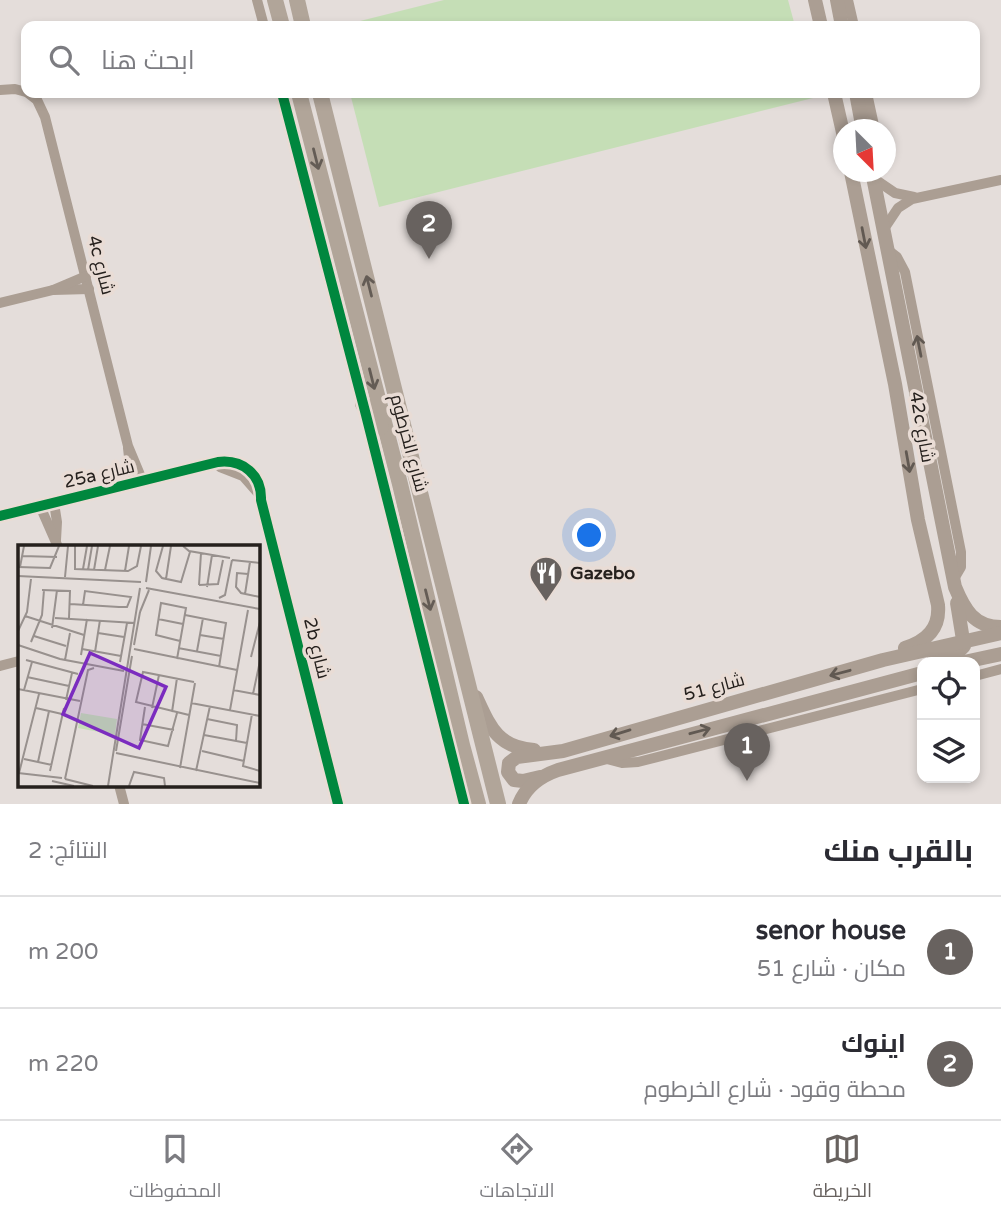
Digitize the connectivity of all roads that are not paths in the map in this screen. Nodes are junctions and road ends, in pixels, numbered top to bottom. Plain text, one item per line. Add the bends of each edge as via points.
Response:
1 (257, 0) edge
2 (275, 0) edge
3 (297, 0) edge
4 (815, 0) edge
5 (836, 0) edge
6 (848, 0) edge
7 (263, 21) edge
8 (281, 21) edge
9 (302, 21) edge
10 (820, 21) edge
11 (841, 21) edge
12 (853, 21) edge
13 (0, 90) edge
14 (21, 91) edge
15 (32, 98) edge
16 (283, 98) edge
17 (300, 98) edge
18 (321, 98) edge
19 (835, 98) edge
20 (857, 98) edge
21 (868, 98) edge
22 (840, 119) edge
23 (861, 119) edge
24 (873, 119) edge
25 (1001, 180) edge
26 (853, 182) edge
27 (874, 182) edge
28 (882, 182) edge
29 (921, 197) junction
30 (884, 229) junction
31 (888, 250) junction
32 (86, 276) junction
33 (89, 289) junction
34 (53, 290) junction
35 (0, 303) edge
36 (363, 404) junction
37 (386, 433) junction
38 (248, 474) joint
39 (419, 480) junction
40 (138, 483) junction
41 (400, 484) junction
42 (54, 503) junction
43 (40, 506) junction
44 (0, 516) edge
45 (918, 520) junction
46 (947, 542) junction
47 (57, 543) edge
48 (954, 583) junction
49 (1001, 627) edge
50 (1001, 633) edge
51 (965, 640) junction
52 (1001, 654) edge
53 (948, 657) edge
54 (980, 659) edge
55 (883, 660) junction
56 (18, 661) edge
57 (917, 665) edge
58 (0, 666) edge
59 (1001, 669) edge
60 (917, 674) edge
61 (980, 675) edge
62 (470, 685) junction
63 (917, 690) edge
64 (842, 694) junction
65 (563, 751) junction
66 (600, 757) junction
67 (540, 777) junction
68 (119, 786) edge
69 (124, 804) edge
70 (338, 804) edge
71 (464, 804) edge
72 (478, 804) edge
73 (498, 804) edge
74 (519, 804) edge

1 - 7 street
2 - 8 main road
3 - 9 main road
4 - 10 street
5 - 11 street
6 - 12 street
13 - 14 street
15 - 32 street, 4c شارع via 46,117
16 - 36 street
17 -> 37 main road, شارع الخرطوم
39 -> 18 main road, شارع الخرطوم
19 - 22 street
20 - 23 street
21 - 24 street
25 - 29 street
26 -> 45 street, 42c شارع
27 - 30 street, 42c شارع
28 - 29 street via 895,193
29 - 30 street via 898,208
30 - 31 street, 42c شارع
31 - 46 street, 42c شارع
48 -> 31 street via 961,552 905,272
32 - 33 street, 4c شارع
32 - 34 street
33 - 34 street
33 - 40 street, 4c شارع via 129,465
34 - 35 street
36 - 37 main road
36 - 71 street
37 - 41 main road, شارع الخرطوم
38 - 40 street, 25a شارع via 242,465 218,462
38 - 70 street, 2b شارع via 259,485
39 - 41 main road
39 - 62 main road, شارع الخرطوم
40 - 42 street, 25a شارع
41 -> 72 main road, شارع الخرطوم
42 - 43 street, 25a شارع
42 - 47 street
43 - 44 street, 25a شارع
43 - 47 street
45 - 46 street via 931,546 938,549
45 - 55 street, 42c شارع via 938,619 927,638
46 - 48 street, 42c شارع
48 - 49 street, 42c شارع via 972,618
48 - 51 street
50 - 51 street, شارع 51
51 - 53 street via 958,654
51 - 55 street, شارع 51
52 - 54 street
55 -> 65 street, شارع 51
56 - 58 street
57 - 64 street via 860,680
59 - 61 street
60 - 64 street
62 - 65 street, شارع 51 via 492,730 504,741 522,749
62 - 73 main road, شارع الخرطوم
63 - 66 street via 638,762
66 -> 64 street
65 - 67 street via 517,757 509,763 514,780
66 - 67 street
67 - 74 street
68 - 69 street

